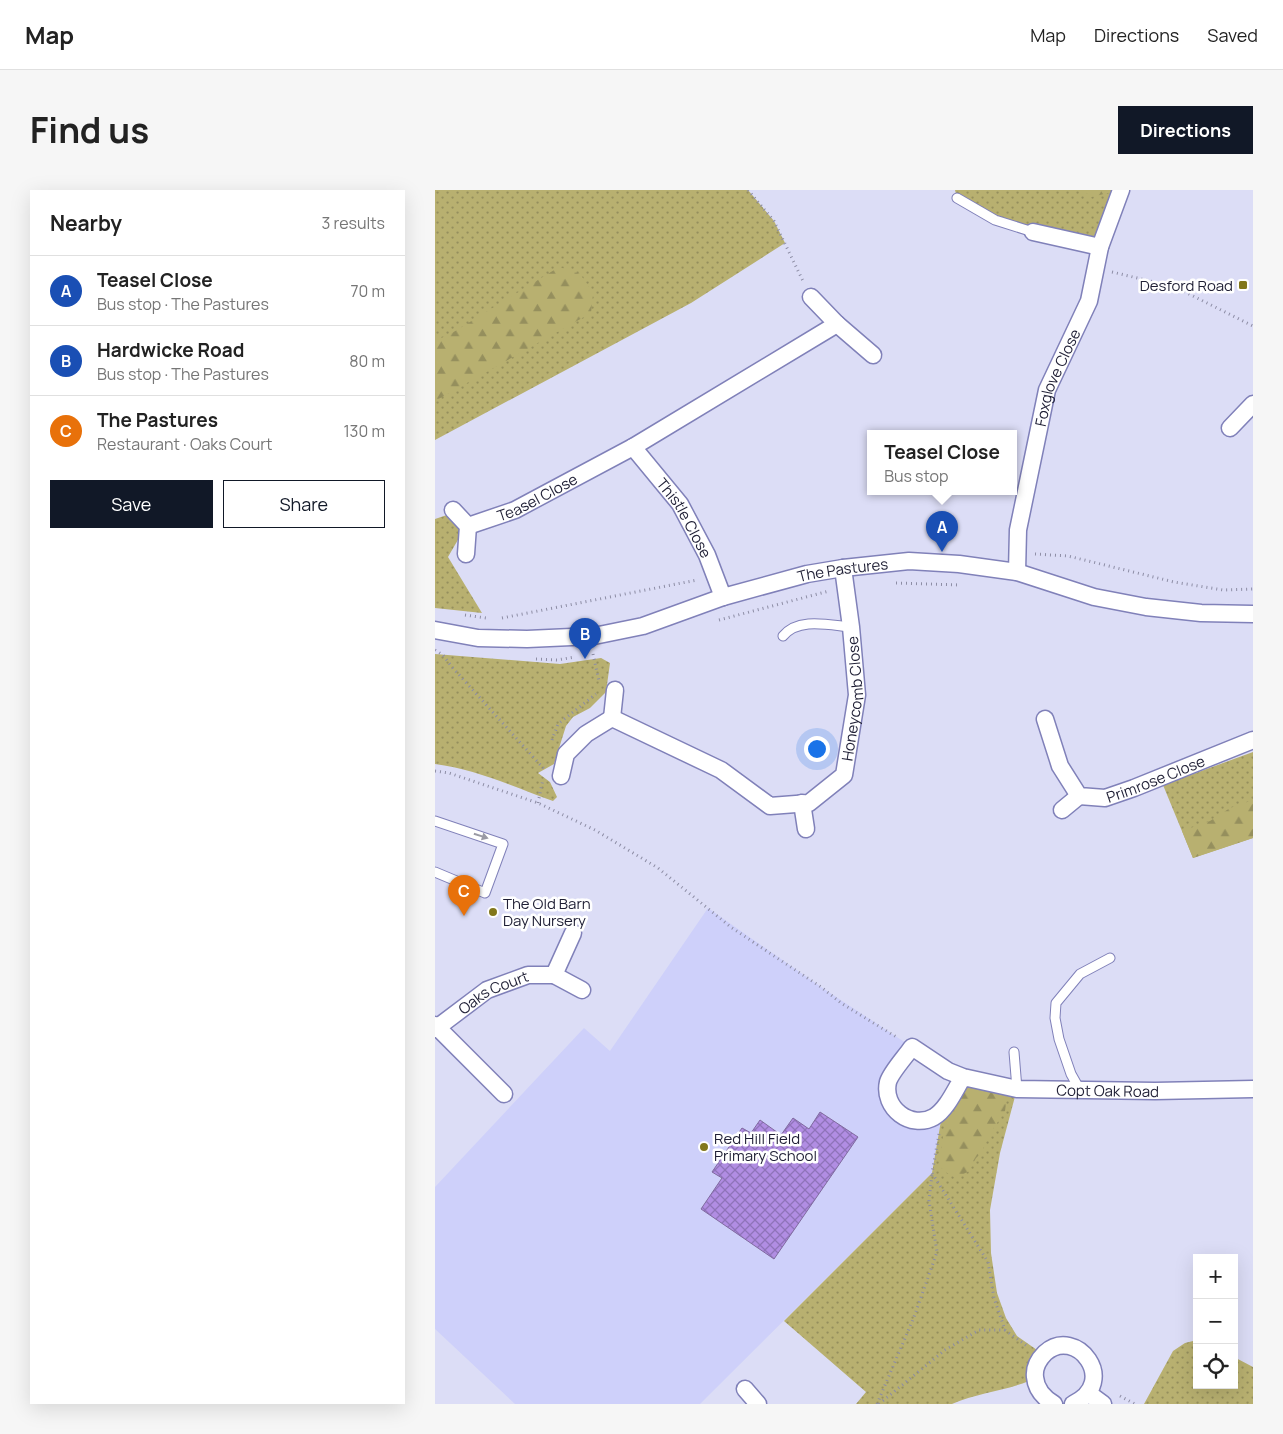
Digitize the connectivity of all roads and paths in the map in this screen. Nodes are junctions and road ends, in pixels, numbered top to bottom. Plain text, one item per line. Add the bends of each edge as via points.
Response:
1 (748, 190) edge
2 (1121, 190) edge
3 (957, 198) dead end
4 (1033, 232) joint
5 (1100, 247) junction
6 (1095, 268) junction
7 (811, 297) joint
8 (837, 324) junction
9 (1253, 326) edge
10 (873, 355) dead end
11 (1253, 404) edge
12 (1230, 428) dead end
13 (633, 447) junction
14 (453, 510) dead end
15 (468, 526) junction
16 (466, 554) dead end
17 (843, 568) junction
18 (1017, 572) junction
19 (723, 597) junction
20 (1253, 614) edge
21 (851, 627) junction
22 (435, 630) edge
23 (783, 636) dead end
24 (435, 650) edge
25 (615, 690) dead end
26 (612, 718) junction
27 (1045, 719) dead end
28 (1253, 740) edge
29 (435, 771) edge
30 (553, 773) joint
31 (1079, 796) junction
32 (802, 803) junction
33 (1062, 810) dead end
34 (435, 821) edge
35 (806, 829) dead end
36 (435, 872) edge
37 (573, 933) dead end
38 (1110, 958) dead end
39 (554, 975) junction
40 (582, 990) dead end
41 (437, 1026) edge
42 (912, 1047) junction
43 (1014, 1052) dead end
44 (963, 1077) junction
45 (1017, 1089) junction
46 (1253, 1089) edge
47 (1080, 1090) junction
48 (504, 1094) dead end
49 (943, 1109) junction
50 (932, 1173) junction
51 (1005, 1330) junction
52 (1041, 1357) junction
53 (745, 1389) dead end
54 (1098, 1401) edge
55 (758, 1404) edge
56 (878, 1404) edge
57 (1055, 1404) edge
58 (1073, 1404) edge

1 - 7 path via 774,221
2 - 5 street, Foxglove Close
3 - 4 lane via 995,220
4 - 5 street
5 - 6 street, Foxglove Close
6 - 9 path via 1175,286
6 - 18 street, Foxglove Close via 1089,301 1047,390 1018,530
7 - 8 street
8 - 10 street
8 - 13 street, Teasel Close
11 - 12 street
13 - 15 street, Teasel Close via 515,510
13 - 19 street, Thistle Close via 680,504 707,556
14 - 15 street
15 - 16 street
17 - 18 street, The Pastures via 909,560
17 - 19 street, The Pastures via 807,574
17 - 21 street, Honeycomb Close
18 - 20 street, The Pastures via 1094,597 1146,607
19 - 22 street, The Pastures via 643,626 594,636 478,638
21 - 23 lane via 804,624 789,628
21 - 32 street, Honeycomb Close via 857,695 844,775 809,803
24 - 30 path
25 - 26 street
26 - 30 street via 586,734
26 - 32 street, Honeycomb Close via 721,770 770,806
27 - 31 street via 1060,766
28 - 31 street, Primrose Close via 1105,798
29 - 42 path via 529,800 595,830 657,868 733,928 841,1003
31 - 33 street
32 - 35 street
34 -> 36 lane via 503,844 485,892
37 - 39 street
38 - 47 lane via 1080,974 1056,1003 1059,1039
39 - 40 street, Oaks Court
39 - 41 street, Oaks Court via 528,975 487,990
41 - 48 street
42 - 44 street, Copt Oak Road
42 - 49 street via 889,1080 887,1095 901,1116 914,1121 925,1121
43 - 45 lane
44 - 45 street, Copt Oak Road
44 - 49 street
45 - 47 street, Copt Oak Road
46 - 47 street, Copt Oak Road
49 - 50 path
50 - 51 path via 988,1262 994,1298
50 - 56 path via 929,1201 937,1252
51 - 52 path
51 - 56 path via 979,1330 945,1350
52 - 54 street via 1048,1351 1068,1346 1086,1355 1094,1373 1093,1384
52 - 57 street via 1035,1379 1037,1389
53 - 55 street
54 - 58 street via 1081,1400

